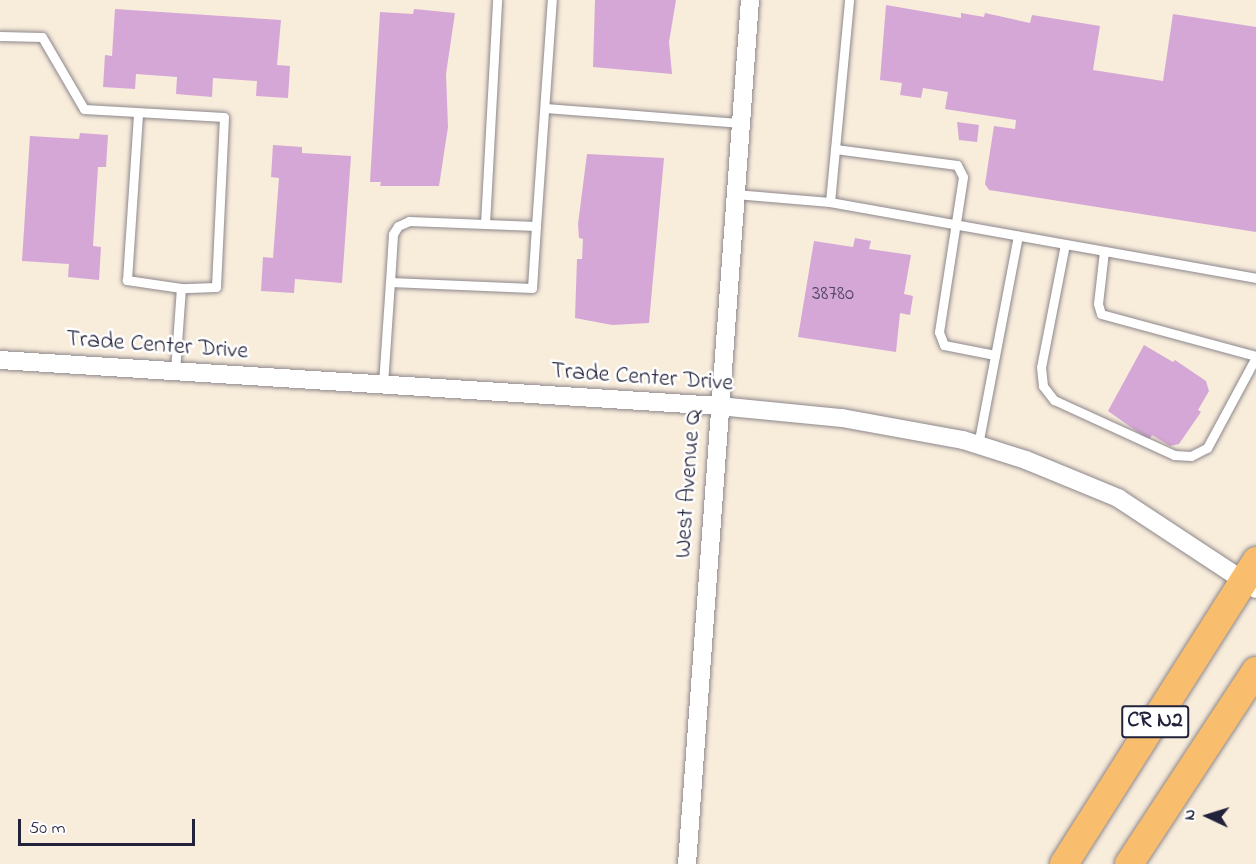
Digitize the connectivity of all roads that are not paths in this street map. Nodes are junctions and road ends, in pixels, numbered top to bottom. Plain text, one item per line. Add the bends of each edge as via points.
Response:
1 (497, 0) edge
2 (552, 0) edge
3 (750, 0) edge
4 (849, 0) edge
5 (0, 36) edge
6 (545, 108) junction
7 (138, 112) junction
8 (741, 123) junction
9 (835, 149) junction
10 (735, 194) junction
11 (830, 202) junction
12 (485, 224) junction
13 (956, 225) junction
14 (536, 226) junction
15 (1018, 236) junction
16 (1065, 244) junction
17 (1104, 251) junction
18 (1256, 278) edge
19 (390, 282) junction
20 (181, 288) junction
21 (995, 355) junction
22 (1256, 356) edge
23 (0, 360) edge
24 (175, 371) junction
25 (383, 384) junction
26 (718, 406) junction
27 (978, 444) junction
28 (1252, 577) edge
29 (1256, 671) edge
30 (687, 864) edge
31 (1064, 864) edge
32 (1129, 864) edge

1 - 12 lane
2 - 6 lane
3 - 8 street, West Avenue Q
4 - 9 lane
5 - 7 lane via 42,37 84,110
6 - 8 lane
6 - 14 lane
7 - 20 lane via 127,280
7 - 20 lane via 224,117 216,287
8 - 10 street, West Avenue Q
9 - 11 lane
9 - 13 lane via 957,165 963,177
10 - 11 lane
10 - 26 street, West Avenue Q
11 - 13 lane
12 - 14 lane
12 - 19 lane via 409,221 398,226 393,234
13 - 15 lane
13 - 21 lane via 939,332 944,345
14 - 19 lane via 532,288
15 - 16 lane
15 - 21 lane
16 - 17 lane
16 - 22 lane via 1041,368 1043,386 1054,400 1174,455 1191,456 1207,448
17 - 18 lane
17 - 22 lane via 1098,304 1101,314
19 - 25 lane
20 - 24 lane
21 - 27 lane
23 - 24 street, Trade Center Drive
24 - 25 street, Trade Center Drive
25 - 26 street, Trade Center Drive
26 - 27 street, Trade Center Drive via 842,418
26 - 30 street, West Avenue Q
27 - 28 street, Trade Center Drive via 1118,498
28 - 31 main road, CR N2
29 - 32 main road, CR N2

